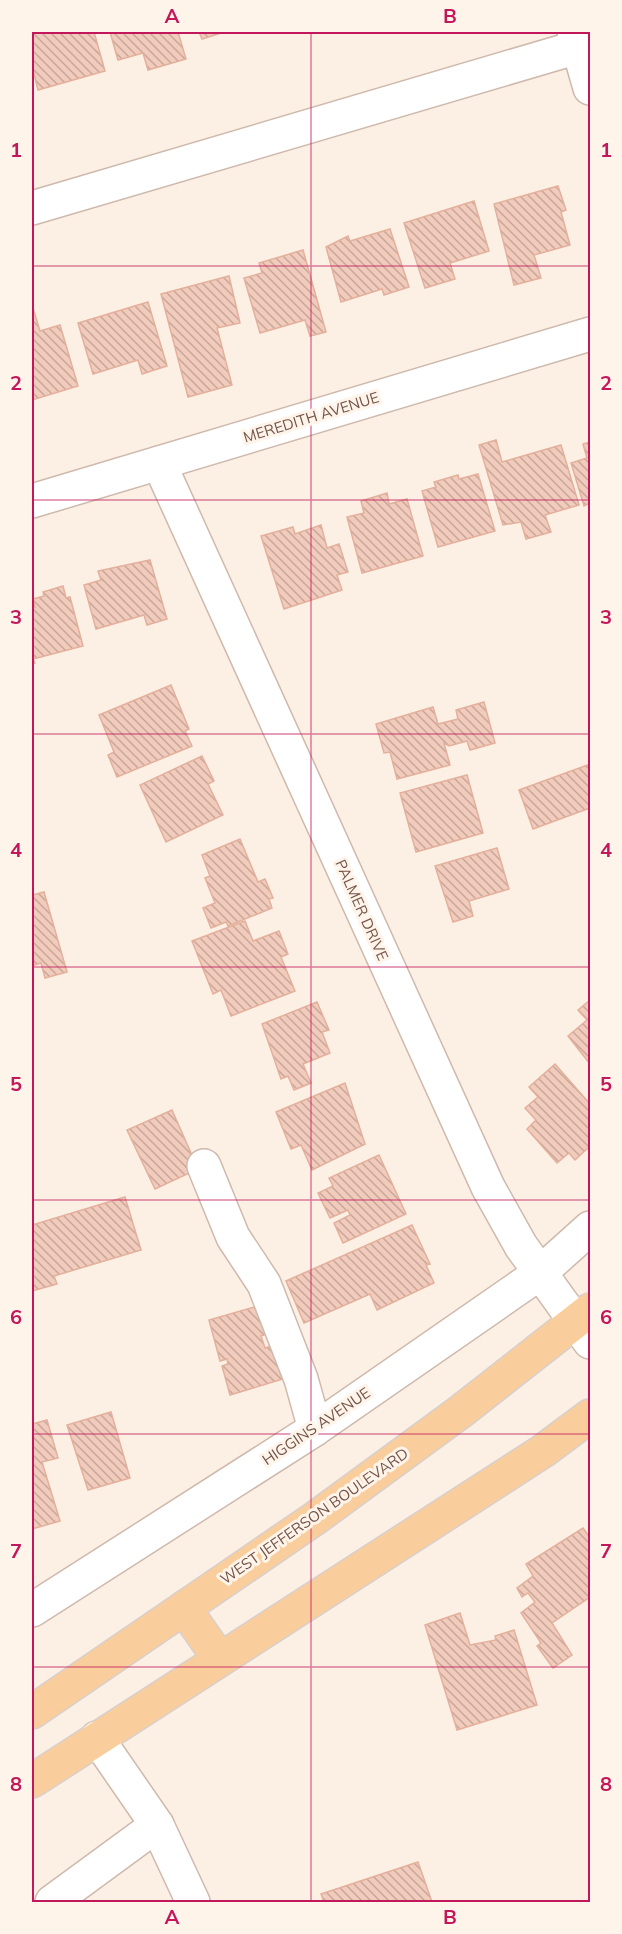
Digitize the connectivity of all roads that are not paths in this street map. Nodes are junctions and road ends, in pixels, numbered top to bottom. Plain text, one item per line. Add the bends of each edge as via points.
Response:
1 (576, 39) edge
2 (591, 88) edge
3 (32, 208) edge
4 (591, 334) edge
5 (159, 463) junction
6 (32, 501) edge
7 (204, 1166) dead end
8 (591, 1228) edge
9 (540, 1273) junction
10 (586, 1325) edge
11 (591, 1416) edge
12 (315, 1429) junction
13 (184, 1608) junction
14 (32, 1610) edge
15 (219, 1658) junction
16 (32, 1712) edge
17 (98, 1738) junction
18 (32, 1781) edge
19 (158, 1825) junction
20 (52, 1902) edge
21 (193, 1902) edge

1 - 2 street
1 - 3 street
4 - 5 street, MEREDITH AVENUE
5 - 6 street, MEREDITH AVENUE
5 - 9 street, PALMER DRIVE via 488,1187
7 - 12 street via 233,1237 264,1284 301,1379
8 - 9 street, HIGGINS AVENUE
9 - 10 street, PALMER DRIVE
9 - 12 street, HIGGINS AVENUE
10 - 13 main road, WEST JEFFERSON BOULEVARD
11 - 15 main road via 532,1458
12 - 14 street, HIGGINS AVENUE
13 - 15 main road
13 - 16 main road, WEST JEFFERSON BOULEVARD
15 - 17 main road
17 - 18 main road
17 - 19 street
19 - 20 street
19 - 21 street

